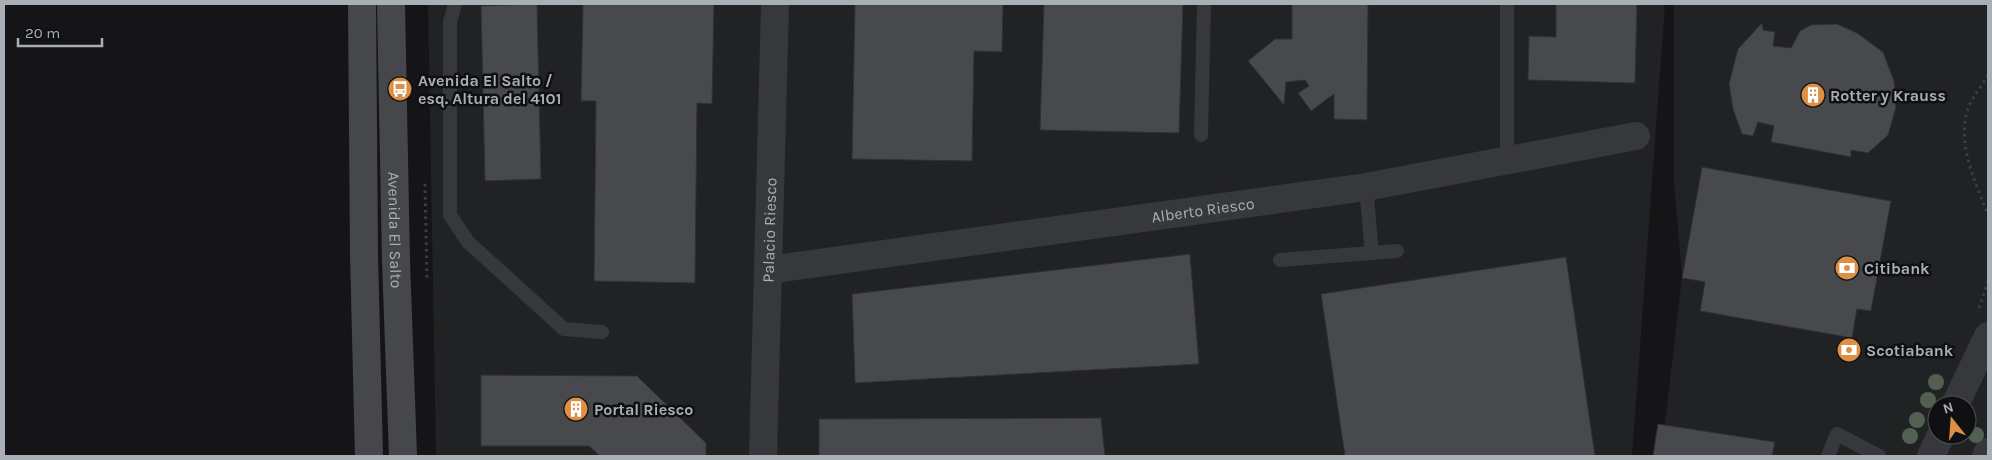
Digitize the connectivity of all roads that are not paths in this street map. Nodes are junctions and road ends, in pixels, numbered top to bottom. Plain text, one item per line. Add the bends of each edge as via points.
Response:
1 (362, 4) edge
2 (391, 4) edge
3 (455, 4) edge
4 (775, 4) edge
5 (1204, 4) edge
6 (1507, 4) edge
7 (1201, 135) dead end
8 (1636, 136) dead end
9 (1507, 160) junction
10 (1366, 187) junction
11 (1397, 251) dead end
12 (1372, 253) junction
13 (1280, 260) dead end
14 (768, 270) junction
15 (602, 332) dead end
16 (1988, 336) edge
17 (1961, 395) edge
18 (1988, 452) edge
19 (369, 456) edge
20 (402, 456) edge
21 (763, 456) edge
22 (1828, 456) edge
23 (1879, 456) edge
24 (1986, 456) edge

1 - 19 main road, Avenida El Salto
2 - 20 main road, Avenida El Salto
3 - 15 lane via 450,22 450,215 468,242 564,329
4 - 14 street, Palacio Riesco
5 - 7 lane
6 - 9 lane
8 - 9 street, Alberto Riesco
9 - 10 street, Alberto Riesco
10 - 12 lane
10 - 14 street, Alberto Riesco
11 - 12 lane
12 - 13 lane
14 - 21 street, Palacio Riesco
16 - 17 street
18 - 24 street
22 - 23 lane via 1837,434

